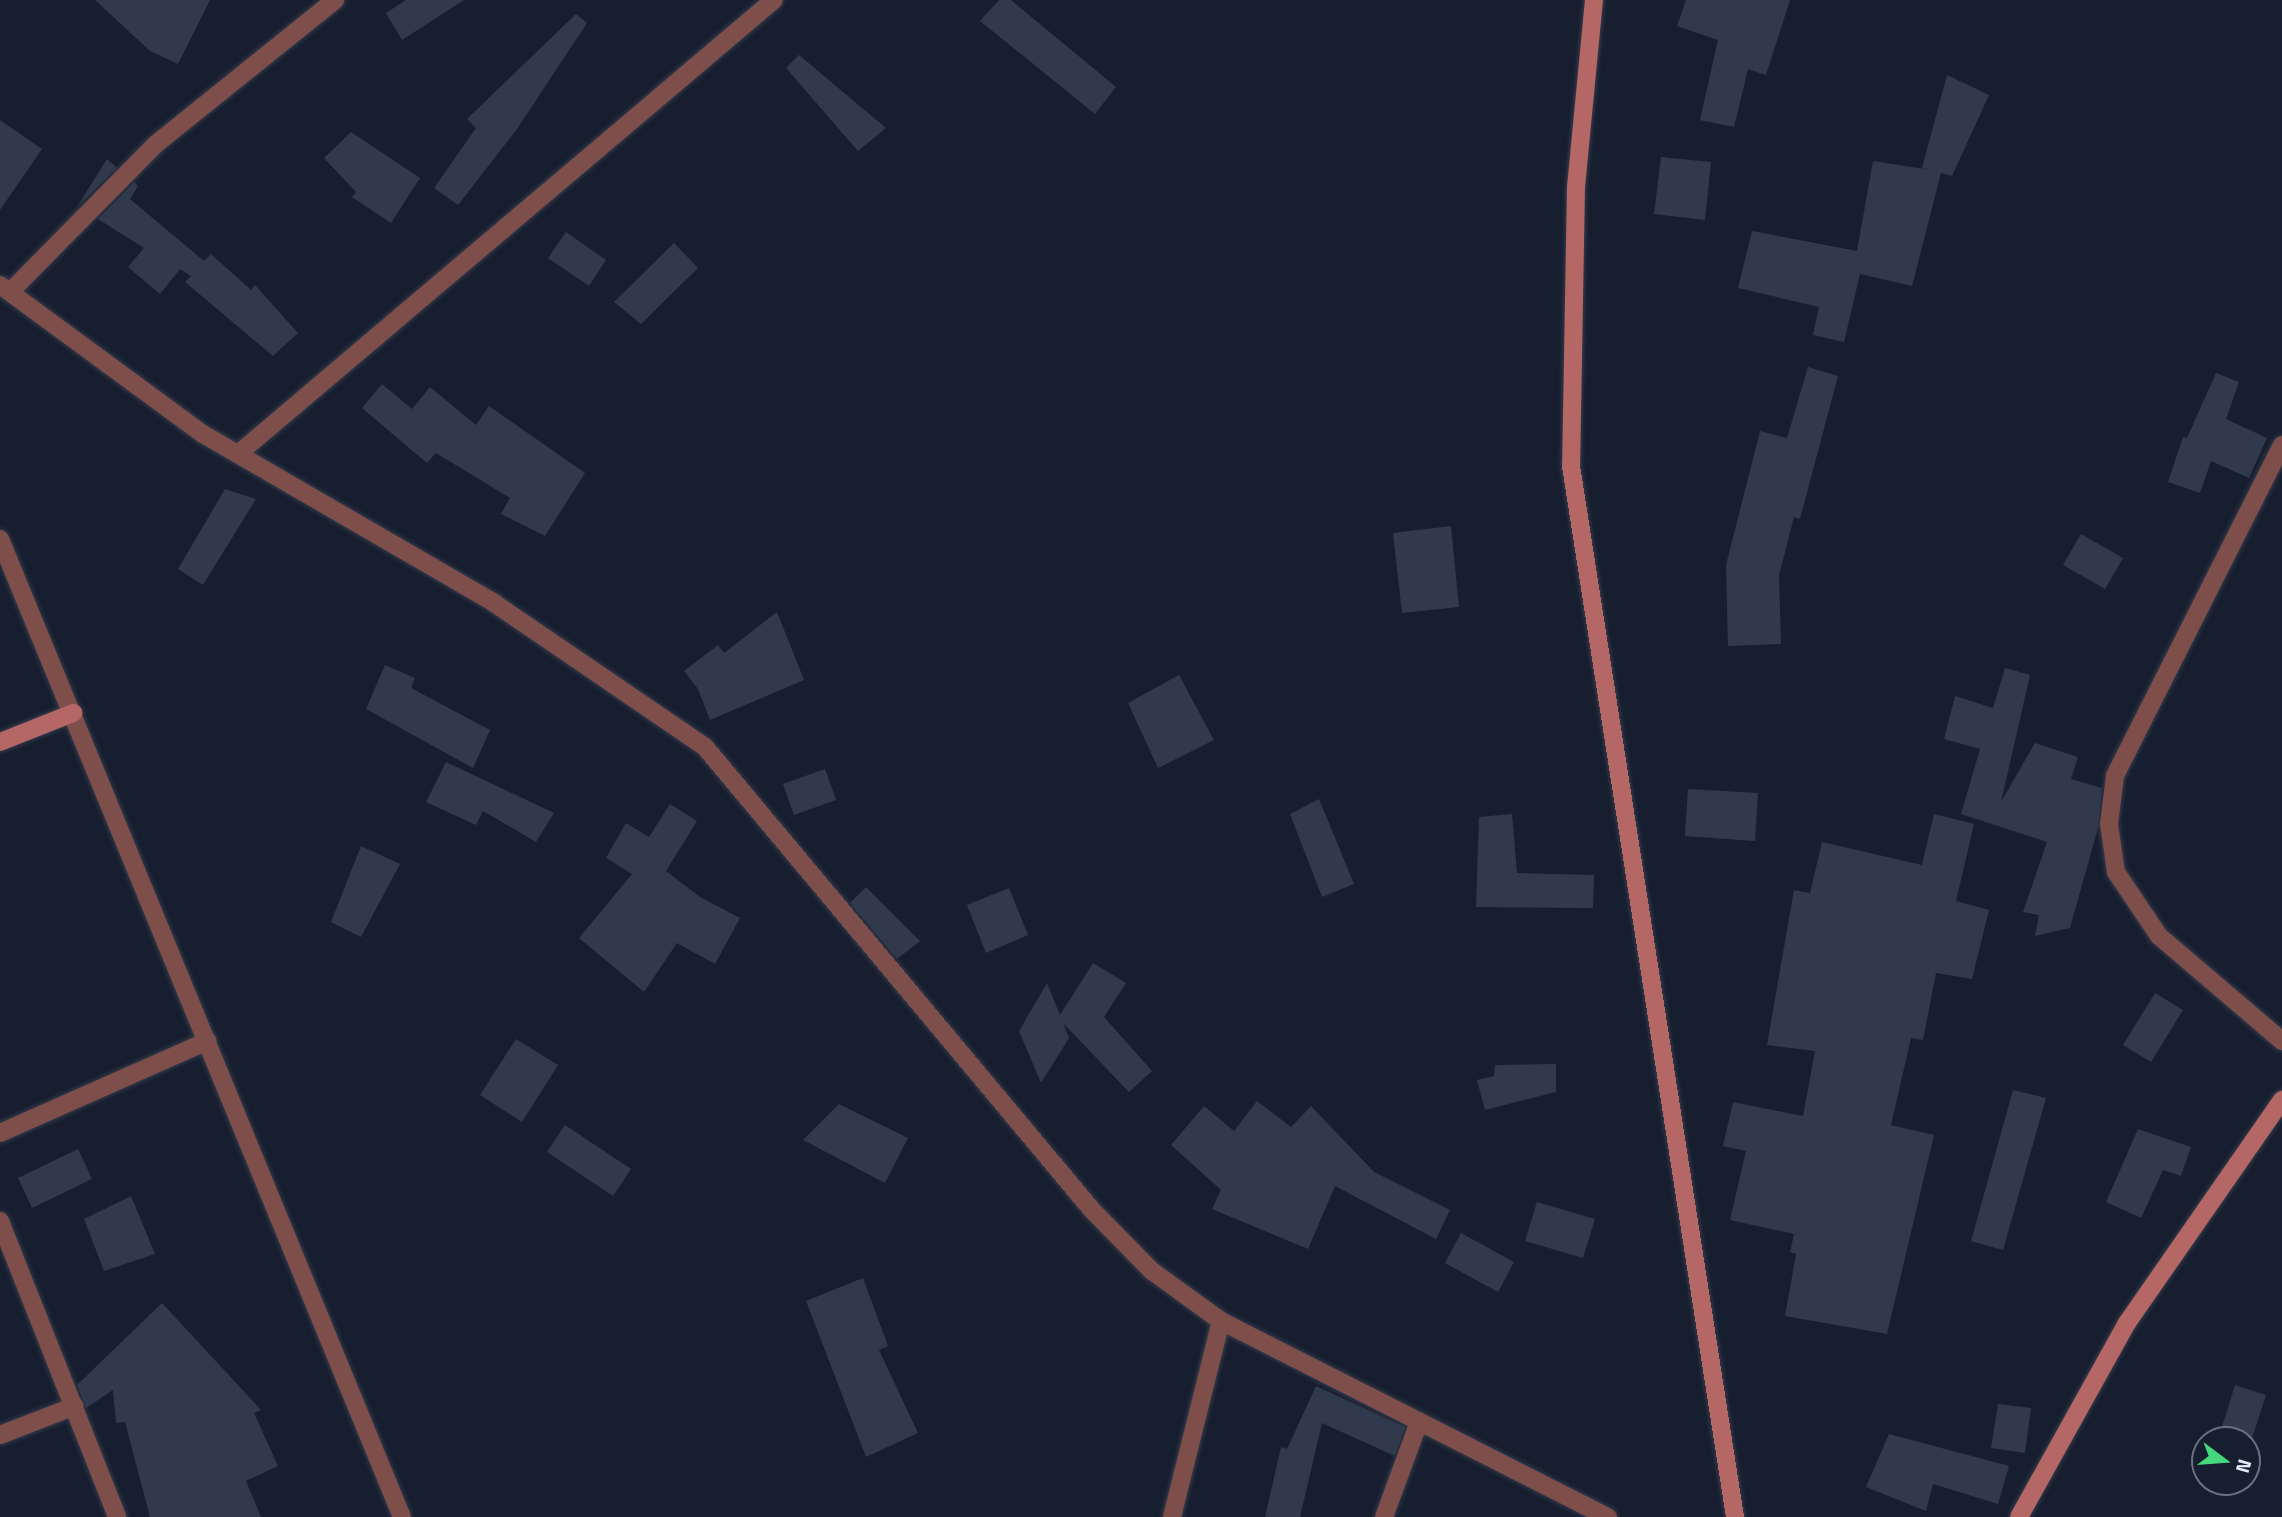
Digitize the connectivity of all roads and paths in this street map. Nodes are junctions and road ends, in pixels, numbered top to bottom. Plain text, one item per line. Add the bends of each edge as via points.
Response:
1 (335, 0) edge
2 (774, 0) edge
3 (1594, 0) edge
4 (5, 288) edge
5 (2282, 445) edge
6 (238, 454) junction
7 (0, 538) edge
8 (73, 713) junction
9 (0, 742) edge
10 (208, 1041) junction
11 (2282, 1041) edge
12 (2282, 1100) edge
13 (0, 1133) edge
14 (0, 1221) edge
15 (1221, 1321) junction
16 (75, 1406) junction
17 (1419, 1422) junction
18 (0, 1435) edge
19 (117, 1517) edge
20 (402, 1517) edge
21 (1171, 1517) edge
22 (1384, 1517) edge
23 (1608, 1517) edge
24 (1735, 1517) edge
25 (2019, 1517) edge

1 - 4 street via 156,144
2 - 6 street
3 - 24 street via 1576,186 1571,466
4 - 6 street via 203,434
5 - 11 street via 2115,776 2109,824 2116,872 2159,936
6 - 15 street via 494,603 705,747 1092,1210 1152,1271
7 - 8 street
8 - 9 street
8 - 10 street
10 - 13 street
10 - 20 street
12 - 25 street via 2127,1323
14 - 16 street
15 - 17 street
15 - 21 street
16 - 18 street
16 - 19 street
17 - 22 street
17 - 23 street

